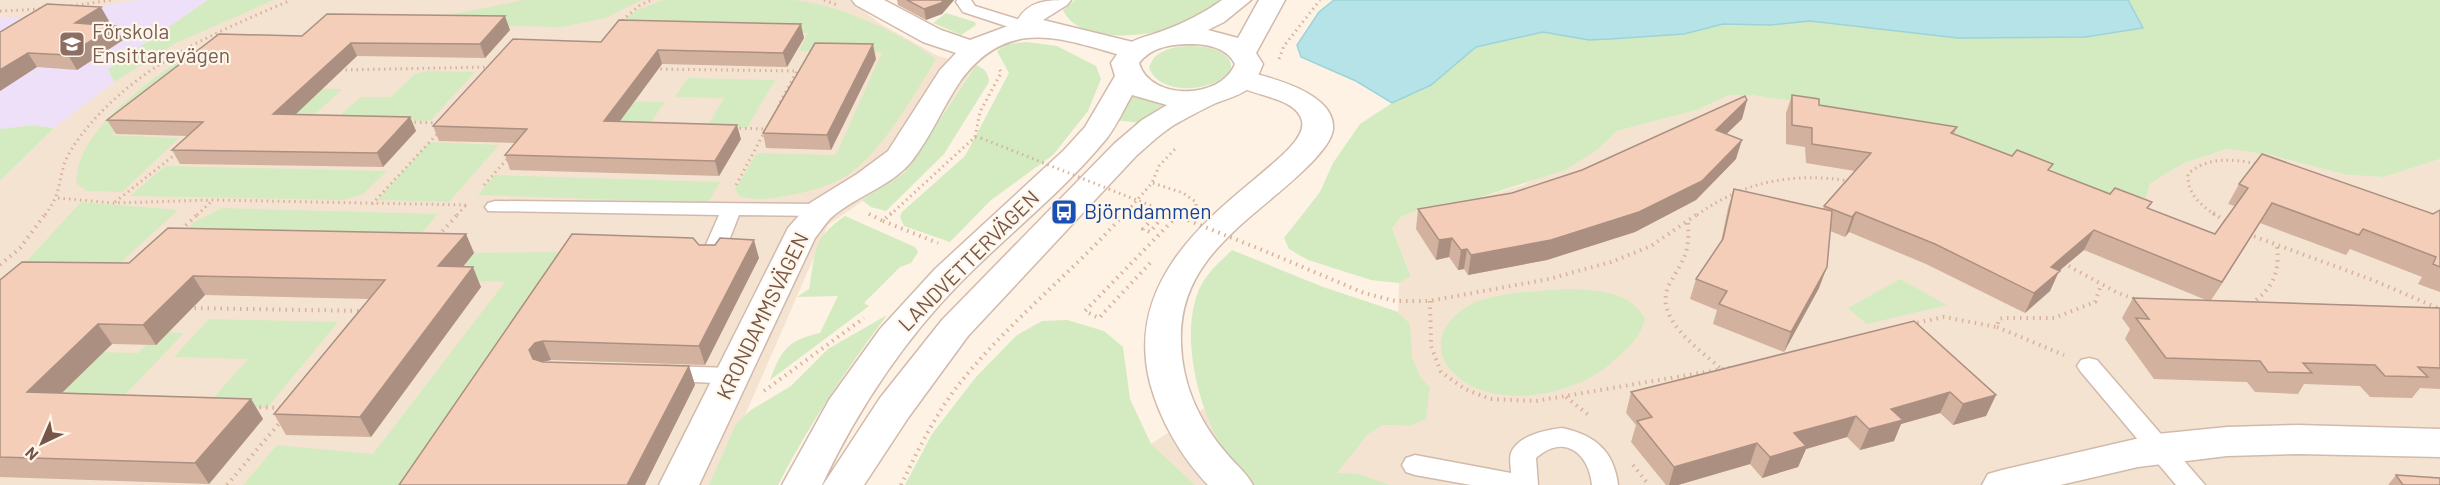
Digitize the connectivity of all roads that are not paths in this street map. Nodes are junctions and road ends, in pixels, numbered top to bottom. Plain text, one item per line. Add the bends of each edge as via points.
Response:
1 (865, 0) edge
2 (1058, 0) edge
3 (1238, 0) edge
4 (1272, 0) edge
5 (964, 2) dead end
6 (1026, 28) junction
7 (1168, 37) junction
8 (973, 50) junction
9 (1131, 64) junction
10 (1249, 72) junction
11 (1209, 96) junction
12 (495, 207) road end
13 (727, 210) junction
14 (821, 210) junction
15 (712, 256) edge
16 (2090, 366) road end
17 (642, 373) edge
18 (733, 376) junction
19 (2440, 443) edge
20 (2158, 449) junction
21 (1415, 465) dead end
22 (680, 485) edge
23 (802, 485) edge
24 (843, 485) edge
25 (1233, 485) edge
26 (1524, 485) edge
27 (1605, 485) edge
28 (2002, 485) edge
29 (2192, 485) edge

1 - 8 street via 932,36
2 - 6 street via 1033,14
3 - 7 street via 1215,17
4 - 10 street
5 - 6 lane, KRONDAMMSVÄGEN via 969,9
6 - 8 street, KRONDAMMSVÄGEN
6 - 9 street, KRONDAMMSVÄGEN via 1049,28
7 - 9 street via 1149,42
7 - 10 street via 1211,38 1233,45
8 - 14 street, KRONDAMMSVÄGEN via 950,76 899,157
9 - 11 street, KRONDAMMSVÄGEN via 1143,90 1179,99
9 - 23 street, LANDVETTERVÄGEN via 1097,131 1076,156 930,294 888,343
10 - 11 street via 1230,90
10 - 25 street via 1311,109 1317,121 1315,136 1303,153 1229,217 1191,260 1173,289 1166,316 1164,351 1167,380 1185,427 1211,465
11 - 24 street, LANDVETTERVÄGEN via 1152,126 1064,212 956,328 894,408
12 - 13 lane
13 - 14 lane
13 - 15 lane
14 - 18 street, KRONDAMMSVÄGEN via 800,236
16 - 20 lane
17 - 18 lane
18 - 22 street, KRONDAMMSVÄGEN
19 - 20 street via 2314,439
20 - 28 street
20 - 29 lane
21 - 26 lane
26 - 27 lane via 1523,455 1546,437 1560,436 1591,449 1605,472

